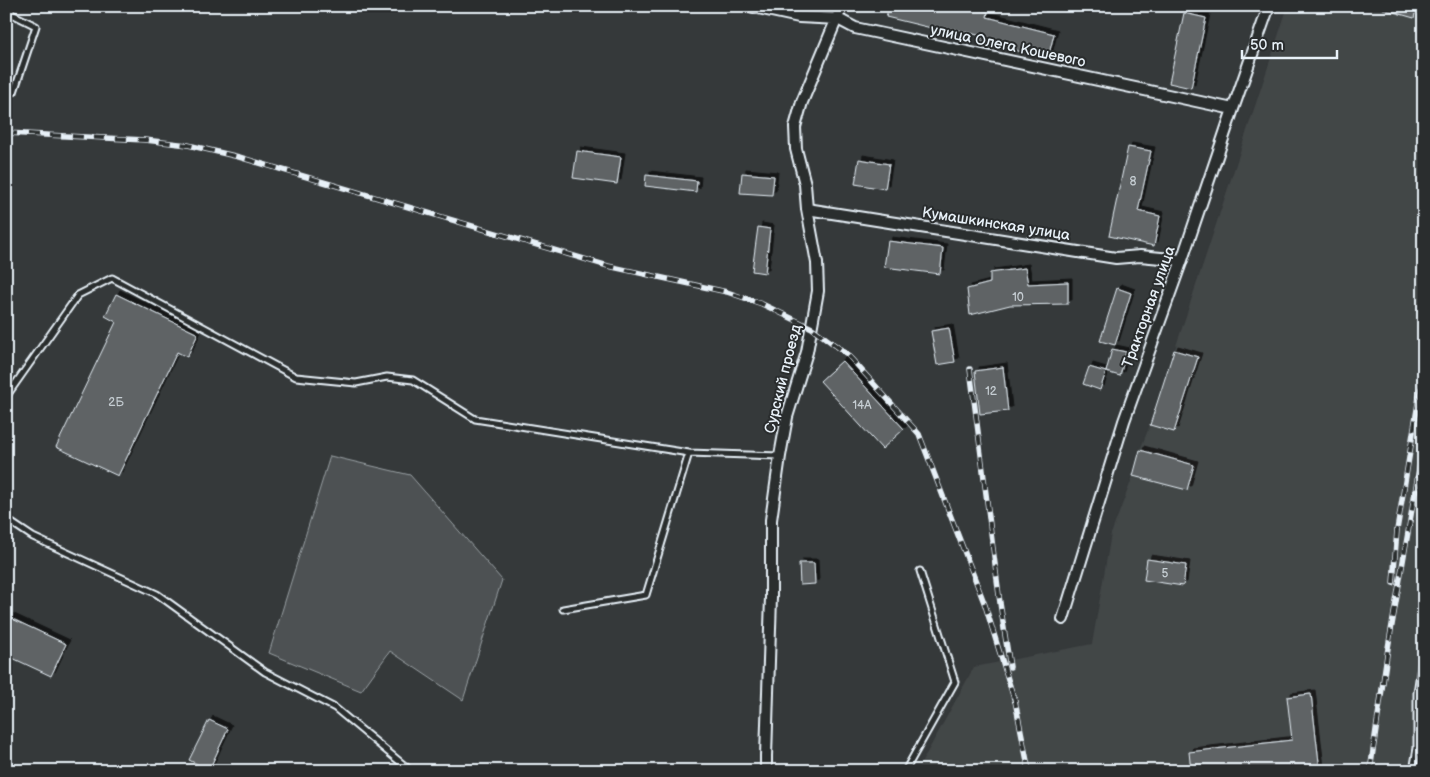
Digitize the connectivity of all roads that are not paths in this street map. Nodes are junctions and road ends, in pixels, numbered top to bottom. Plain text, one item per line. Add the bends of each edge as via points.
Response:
1 (749, 6) edge
2 (842, 6) edge
3 (1270, 6) edge
4 (6, 11) edge
5 (838, 19) junction
6 (6, 88) edge
7 (1233, 109) junction
8 (806, 209) junction
9 (1182, 260) junction
10 (6, 397) edge
11 (689, 453) junction
12 (780, 456) junction
13 (6, 518) edge
14 (920, 572) dead end
15 (563, 608) dead end
16 (1063, 619) dead end
17 (1424, 646) edge
18 (411, 771) edge
19 (766, 771) edge
20 (905, 771) edge
21 (1414, 771) edge

1 - 5 street, улица Олега Кошевого via 799,17
2 - 5 street, Сурский проезд
3 - 7 street, Тракторная улица
4 - 6 lane via 36,26 14,92
5 - 7 street, улица Олега Кошевого via 855,28
5 - 8 street, Сурский проезд via 802,102 795,127
7 - 9 street, Тракторная улица
8 - 9 street, Кумашкинская улица via 1116,258 1140,256
8 - 12 street, Сурский проезд via 817,263 818,291 807,352 787,417
9 - 16 street, Тракторная улица via 1124,420
10 - 11 lane via 78,295 112,278 296,377 356,383 387,377 413,380 475,418
11 - 12 lane
11 - 15 lane via 646,595
12 - 19 street, Сурский проезд via 770,520
13 - 18 lane via 33,537 158,594 266,672 335,708
14 - 20 lane via 955,682
17 - 21 lane via 1417,693

